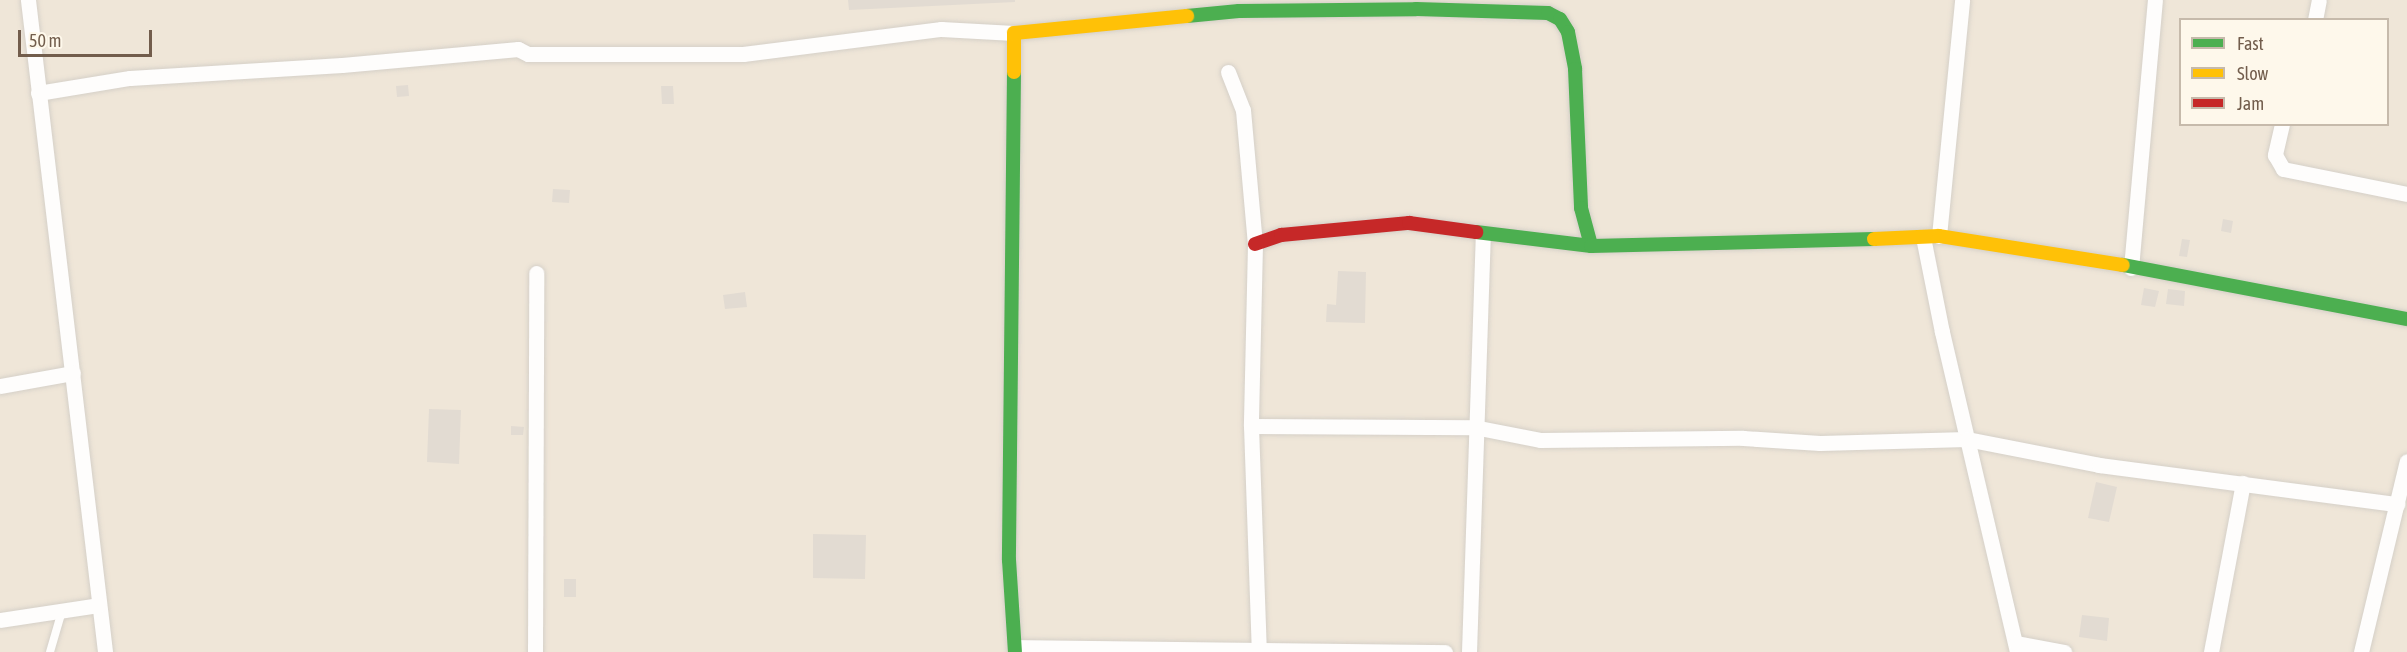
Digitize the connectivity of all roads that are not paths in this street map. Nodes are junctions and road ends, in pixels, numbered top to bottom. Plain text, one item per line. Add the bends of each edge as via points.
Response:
1 (28, 0) edge
2 (1962, 0) edge
3 (2154, 0) edge
4 (2319, 0) edge
5 (1239, 6) edge
6 (2315, 18) edge
7 (1014, 33) junction
8 (1228, 72) dead end
9 (38, 93) junction
10 (2282, 126) edge
11 (2407, 194) edge
12 (1483, 234) junction
13 (1939, 236) junction
14 (1923, 237) junction
15 (1255, 244) junction
16 (1591, 246) junction
17 (2131, 268) junction
18 (536, 273) dead end
19 (2407, 319) edge
20 (73, 373) junction
21 (0, 386) edge
22 (1251, 426) junction
23 (1474, 428) junction
24 (1967, 439) junction
25 (2407, 460) edge
26 (2243, 483) junction
27 (2397, 504) junction
28 (99, 605) junction
29 (62, 611) junction
30 (0, 620) edge
31 (2016, 647) edge
32 (1015, 649) edge
33 (1259, 651) edge
34 (50, 652) edge
35 (105, 652) edge
36 (534, 652) edge
37 (1445, 652) edge
38 (1469, 652) edge
39 (2064, 652) edge
40 (2211, 652) edge
41 (2361, 652) edge

1 - 9 street
2 - 13 street
3 - 17 street
4 - 6 street
5 - 7 street
5 - 16 street via 1548,13 1560,19 1568,32 1575,69 1581,208
7 - 9 street via 941,29 743,54 528,54 518,49 130,78
7 - 32 street via 1008,560
8 - 15 street via 1243,110
9 - 20 street
10 - 11 street via 2275,155 2283,169
12 - 15 street via 1409,223 1281,235
12 - 16 street
12 - 23 street
13 - 14 street
13 - 17 street via 2025,247
14 - 16 street
14 - 24 street
15 - 22 street
17 - 19 street
18 - 36 street
20 - 21 street
20 - 28 street
22 - 23 street
22 - 33 street
23 - 24 street via 1540,440 1743,438 1820,443
23 - 38 street
24 - 26 street via 2099,465
24 - 31 street
25 - 27 street
26 - 27 street
26 - 40 street
27 - 41 street
28 - 29 street
28 - 35 street
29 - 30 street
29 - 34 lane
31 - 39 street
32 - 33 street
33 - 37 street

